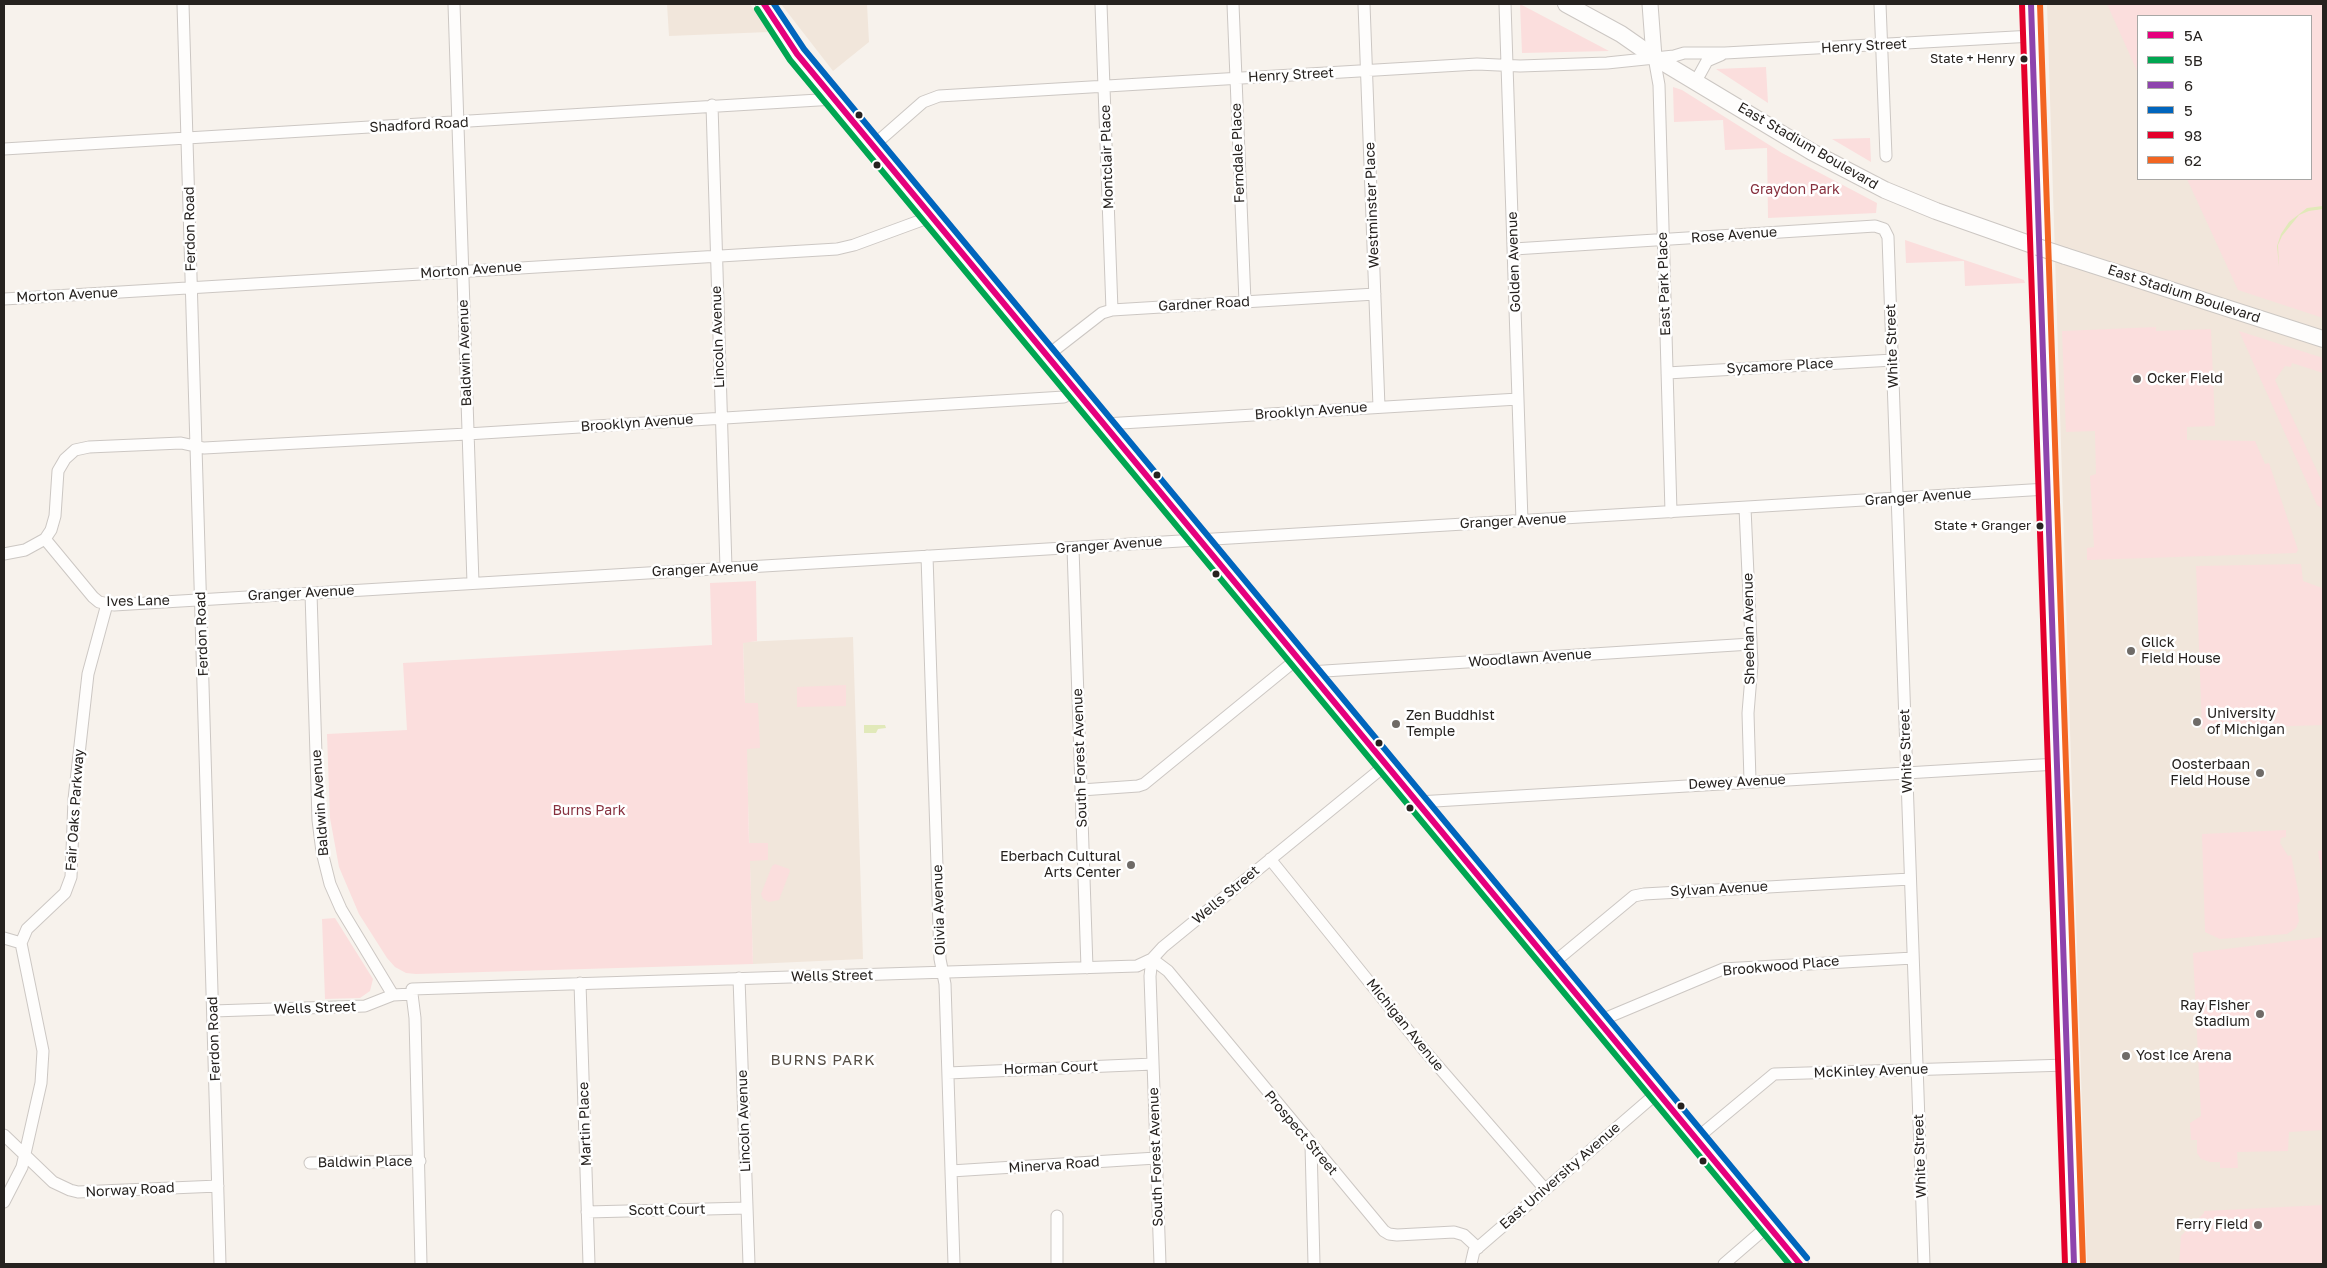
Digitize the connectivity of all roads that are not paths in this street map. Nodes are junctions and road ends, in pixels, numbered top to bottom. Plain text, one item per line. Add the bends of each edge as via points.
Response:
1 (183, 4) edge
2 (454, 4) edge
3 (764, 4) edge
4 (1101, 4) edge
5 (1233, 4) edge
6 (1364, 4) edge
7 (1505, 4) edge
8 (1566, 4) edge
9 (1650, 4) edge
10 (1880, 4) edge
11 (2031, 4) edge
12 (2033, 36) junction
13 (1881, 45) junction
14 (1725, 53) junction
15 (1654, 57) junction
16 (1507, 65) junction
17 (1366, 71) junction
18 (1235, 78) junction
19 (1696, 81) junction
20 (1104, 87) junction
21 (835, 99) junction
22 (712, 105) junction
23 (456, 123) junction
24 (187, 138) junction
25 (874, 145) junction
26 (4, 149) edge
27 (1886, 156) dead end
28 (933, 216) junction
29 (1888, 237) joint
30 (1663, 240) junction
31 (1514, 249) junction
32 (716, 255) junction
33 (462, 270) junction
34 (191, 288) junction
35 (1375, 294) junction
36 (4, 298) edge
37 (1245, 302) junction
38 (1112, 310) junction
39 (2323, 339) edge
40 (1048, 355) junction
41 (1892, 360) junction
42 (1667, 373) junction
43 (1075, 388) junction
44 (1518, 399) junction
45 (1379, 407) junction
46 (720, 417) junction
47 (1104, 424) junction
48 (467, 434) junction
49 (196, 446) junction
50 (2047, 489) junction
51 (1897, 498) junction
52 (1745, 508) junction
53 (1671, 512) junction
54 (1522, 521) junction
55 (1199, 538) junction
56 (45, 539) junction
57 (1074, 548) junction
58 (4, 554) edge
59 (927, 556) junction
60 (726, 568) junction
61 (473, 583) junction
62 (311, 593) junction
63 (201, 599) junction
64 (107, 604) junction
65 (1751, 644) junction
66 (1298, 658) junction
67 (1308, 672) junction
68 (1387, 764) junction
69 (2057, 764) junction
70 (1906, 773) junction
71 (1750, 781) junction
72 (1081, 790) junction
73 (1418, 802) junction
74 (1270, 859) junction
75 (1910, 879) junction
76 (4, 938) edge
77 (21, 942) junction
78 (1913, 958) junction
79 (1152, 959) junction
80 (1552, 964) junction
81 (1087, 968) junction
82 (943, 974) junction
83 (739, 978) junction
84 (580, 983) junction
85 (412, 994) junction
86 (393, 995) junction
87 (213, 1011) junction
88 (1599, 1021) junction
89 (1153, 1064) junction
90 (2067, 1065) junction
91 (1917, 1069) junction
92 (948, 1072) junction
93 (1657, 1093) junction
94 (4, 1135) edge
95 (1697, 1138) junction
96 (1311, 1145) junction
97 (25, 1155) junction
98 (1156, 1158) junction
99 (420, 1161) junction
100 (310, 1163) dead end
101 (951, 1171) junction
102 (218, 1186) junction
103 (1544, 1188) junction
104 (4, 1202) edge
105 (747, 1208) junction
106 (587, 1212) junction
107 (1057, 1216) dead end
108 (1768, 1226) junction
109 (1478, 1248) junction
110 (220, 1264) edge
111 (421, 1264) edge
112 (589, 1264) edge
113 (749, 1264) edge
114 (954, 1264) edge
115 (1057, 1264) edge
116 (1160, 1264) edge
117 (1314, 1264) edge
118 (1471, 1264) edge
119 (1724, 1264) edge
120 (1800, 1264) edge
121 (1924, 1264) edge
122 (2074, 1264) edge

1 - 24 street, Ferdon Road
2 - 23 street, Baldwin Avenue
3 - 21 main road via 782,34
4 - 20 street, Montclair Place
5 - 18 street, Ferndale Place
6 - 17 street, Westminster Place
7 - 16 street, Golden Avenue
8 - 15 main road, East Stadium Boulevard via 1621,34
9 - 15 street
10 - 13 street
11 - 12 main road
12 - 13 street, Henry Street
12 - 50 main road
13 - 14 street, Henry Street
13 - 27 street
14 - 15 street, Henry Street
14 - 19 street via 1708,61
15 - 16 street, Henry Street via 1607,63
15 - 19 main road, East Stadium Boulevard
15 - 30 street, East Park Place via 1660,85
16 - 17 street, Henry Street
16 - 31 street, Golden Avenue
17 - 18 street, Henry Street
17 - 35 street, Westminster Place
18 - 20 street, Henry Street
18 - 37 street, Ferndale Place
19 - 39 main road, East Stadium Boulevard, bridge via 1812,152 1885,190 2012,239
20 - 25 street, Henry Street via 931,97
20 - 38 street, Montclair Place
21 - 22 street, Shadford Road
21 - 25 main road
22 - 23 street, Shadford Road
22 - 32 street, Lincoln Avenue
23 - 24 street, Shadford Road
23 - 33 street, Baldwin Avenue
24 - 26 street, Shadford Road
24 - 34 street, Ferdon Road
25 - 28 main road
28 - 32 street, Morton Avenue via 854,246
28 - 40 main road
29 - 30 street, Rose Avenue via 1884,229 1875,226
29 - 41 street, White Street
30 - 31 street, Rose Avenue
30 - 42 street, East Park Place
31 - 44 street, Golden Avenue
32 - 33 street, Morton Avenue
32 - 46 street, Lincoln Avenue
33 - 34 street, Morton Avenue
33 - 48 street, Baldwin Avenue
34 - 36 street, Morton Avenue
34 - 49 street, Ferdon Road
35 - 37 street, Gardner Road
35 - 45 street, Westminster Place
37 - 38 street, Gardner Road
38 - 40 street, Gardner Road via 1102,313
40 - 43 main road
41 - 42 street, Sycamore Place
41 - 51 street, White Street
42 - 53 street, East Park Place
43 - 46 street, Brooklyn Avenue via 1064,397
43 - 47 main road
44 - 45 street, Brooklyn Avenue
44 - 54 street, Golden Avenue
45 - 47 street, Brooklyn Avenue
46 - 48 street, Brooklyn Avenue
46 - 60 street, Lincoln Avenue
47 - 55 main road
48 - 49 street, Brooklyn Avenue
48 - 61 street, Baldwin Avenue
49 - 56 street, Brooklyn Avenue via 181,443 75,450 58,471 55,516
49 - 63 street, Ferdon Road
50 - 51 street, Granger Avenue
50 - 69 main road
51 - 52 street, Granger Avenue
51 - 70 street, White Street
52 - 53 street, Granger Avenue
52 - 65 street, Sheehan Avenue
53 - 54 street, Granger Avenue
54 - 55 street, Granger Avenue
55 - 57 street, Granger Avenue
55 - 66 main road
56 - 58 street via 25,550
56 - 64 street, Ives Lane via 93,597
57 - 59 street, Granger Avenue
57 - 72 street, South Forest Avenue
59 - 60 street, Granger Avenue
59 - 82 street, Olivia Avenue
60 - 61 street, Granger Avenue
61 - 62 street, Granger Avenue
62 - 63 street, Granger Avenue
62 - 86 street, Baldwin Avenue via 318,820 322,852 330,884 342,909
63 - 64 street, Ives Lane
63 - 87 street, Ferdon Road
64 - 77 street, Fair Oaks Parkway via 88,674 74,799 71,877 65,893 27,929
65 - 67 street, Woodlawn Avenue
65 - 71 street, Sheehan Avenue
66 - 67 main road
66 - 72 street via 1144,784
67 - 68 main road
68 - 73 main road
68 - 74 street, Wells Street
69 - 70 street, Dewey Avenue
69 - 90 main road
70 - 71 street, Dewey Avenue
70 - 75 street, White Street
71 - 73 street, Dewey Avenue
72 - 81 street, South Forest Avenue
73 - 80 main road
74 - 79 street, Wells Street
74 - 103 street, Michigan Avenue via 1424,1050
75 - 78 street, White Street
75 - 80 street, Sylvan Avenue via 1634,896
76 - 77 street
77 - 97 street via 43,1051 41,1083
78 - 88 street, Brookwood Place via 1723,969
78 - 91 street, White Street
79 - 81 street, Wells Street via 1137,966
79 - 89 street, South Forest Avenue
79 - 96 street, Prospect Street via 1168,971
80 - 88 main road
81 - 82 street, Wells Street
82 - 83 street, Wells Street
82 - 92 street, Olivia Avenue
83 - 84 street, Wells Street
83 - 105 street, Lincoln Avenue
84 - 85 street, Wells Street via 412,989
84 - 106 street, Martin Place
85 - 86 street, Wells Street
85 - 99 street
86 - 87 street, Wells Street via 358,1007
87 - 102 street, Ferdon Road
88 - 93 main road
89 - 92 street, Horman Court
89 - 98 street, South Forest Avenue
90 - 91 street, McKinley Avenue
90 - 122 main road
91 - 95 street, McKinley Avenue via 1774,1074
91 - 121 street, White Street
92 - 101 street, Olivia Avenue
93 - 95 main road
93 - 103 street, East University Avenue
94 - 97 street, Norway Road
95 - 108 main road
96 - 109 street, Prospect Street via 1389,1234 1454,1232 1464,1235
96 - 117 street
97 - 102 street, Norway Road via 53,1182 78,1192
97 - 104 street
98 - 101 street, Minerva Road
98 - 116 street, South Forest Avenue
99 - 100 street, Baldwin Place
99 - 111 street
101 - 114 street, Olivia Avenue
102 - 110 street, Ferdon Road
103 - 109 street, East University Avenue
105 - 106 street, Scott Court
105 - 113 street, Lincoln Avenue
106 - 112 street, Martin Place
107 - 115 street
108 - 119 street
108 - 120 main road
109 - 118 street, East University Avenue via 1472,1254

